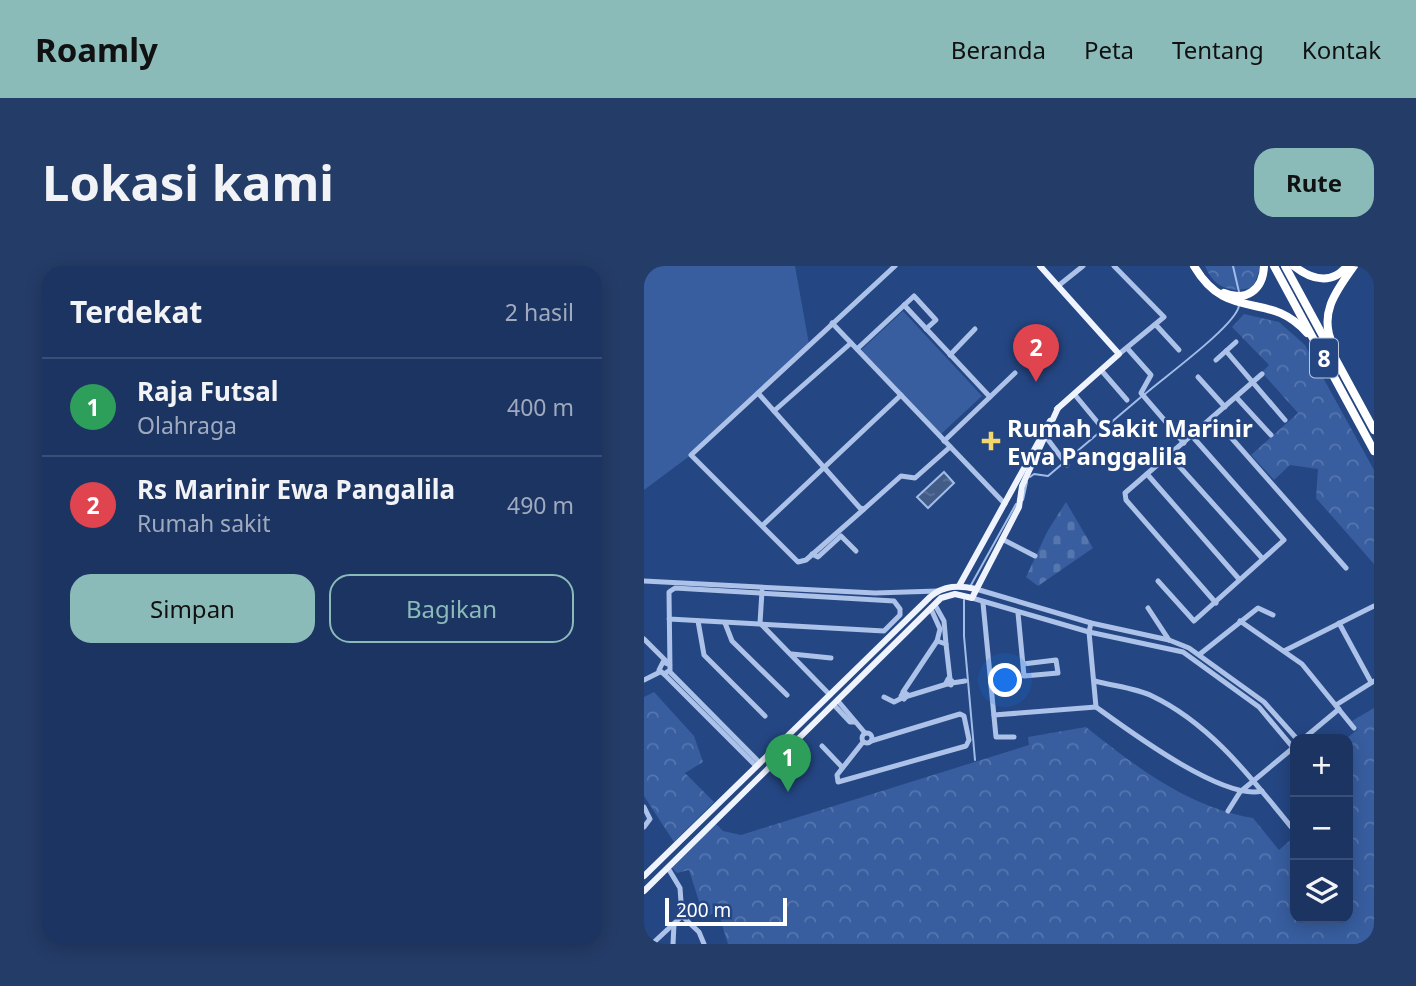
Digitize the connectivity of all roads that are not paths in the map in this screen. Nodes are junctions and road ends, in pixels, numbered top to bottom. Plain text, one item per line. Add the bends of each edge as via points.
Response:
1 (895, 266) edge
2 (1040, 266) edge
3 (1083, 266) edge
4 (1114, 266) edge
5 (1194, 266) edge
6 (1200, 266) edge
7 (1264, 266) edge
8 (1274, 266) edge
9 (1284, 266) edge
10 (1294, 266) edge
11 (1347, 266) edge
12 (1354, 266) edge
13 (1058, 286) junction
14 (1232, 299) junction
15 (1243, 300) junction
16 (904, 305) junction
17 (832, 323) junction
18 (1156, 325) junction
19 (926, 329) junction
20 (975, 329) dead end
21 (1236, 342) dead end
22 (851, 343) junction
23 (1127, 348) junction
24 (857, 349) junction
25 (1179, 350) dead end
26 (1226, 351) junction
27 (1119, 354) junction
28 (950, 355) junction
29 (1216, 360) dead end
30 (1101, 370) junction
31 (1015, 373) dead end
32 (1262, 374) dead end
33 (1198, 377) dead end
34 (1334, 377) junction
35 (1253, 381) junction
36 (1350, 385) junction
37 (758, 393) junction
38 (901, 395) junction
39 (1074, 395) junction
40 (990, 397) junction
41 (1236, 397) junction
42 (1127, 400) dead end
43 (1224, 407) junction
44 (774, 411) junction
45 (1213, 417) junction
46 (1285, 420) dead end
47 (1100, 424) dead end
48 (1374, 430) edge
49 (1045, 434) junction
50 (1271, 435) dead end
51 (1192, 436) junction
52 (944, 441) junction
53 (1184, 443) junction
54 (950, 447) junction
55 (1374, 451) edge
56 (1170, 456) junction
57 (1067, 465) dead end
58 (825, 467) junction
59 (1147, 474) junction
60 (1006, 504) junction
61 (864, 509) junction
62 (762, 525) junction
63 (1002, 539) junction
64 (856, 551) dead end
65 (815, 556) junction
66 (1035, 556) dead end
67 (1262, 558) junction
68 (811, 563) dead end
69 (1346, 568) dead end
70 (1239, 579) junction
71 (644, 581) edge
72 (1158, 581) dead end
73 (961, 586) junction
74 (974, 589) junction
75 (937, 591) junction
76 (762, 592) junction
77 (957, 595) junction
78 (944, 597) junction
79 (970, 598) junction
80 (983, 603) junction
81 (1216, 603) junction
82 (1374, 606) edge
83 (933, 607) junction
84 (1148, 608) dead end
85 (1018, 613) junction
86 (1273, 615) dead end
87 (669, 619) junction
88 (698, 621) junction
89 (1240, 621) junction
90 (725, 623) junction
91 (760, 623) junction
92 (775, 623) junction
93 (1091, 623) junction
94 (1339, 623) junction
95 (1089, 632) junction
96 (772, 637) junction
97 (644, 639) edge
98 (1169, 640) junction
99 (937, 641) junction
100 (946, 644) junction
101 (653, 646) junction
102 (1284, 651) junction
103 (790, 654) junction
104 (1200, 654) junction
105 (831, 658) dead end
106 (1023, 664) junction
107 (666, 669) junction
108 (857, 669) junction
109 (863, 675) junction
110 (848, 678) junction
111 (644, 680) edge
112 (965, 681) dead end
113 (1095, 681) junction
114 (950, 682) junction
115 (1373, 682) edge
116 (854, 685) junction
117 (787, 695) dead end
118 (830, 695) junction
119 (904, 695) junction
120 (884, 697) dead end
121 (836, 703) junction
122 (1261, 704) junction
123 (1096, 707) junction
124 (1337, 707) junction
125 (994, 715) junction
126 (765, 716) dead end
127 (1354, 728) dead end
128 (864, 733) junction
129 (1292, 734) edge
130 (1308, 734) edge
131 (1014, 737) dead end
132 (871, 741) junction
133 (863, 742) junction
134 (1290, 744) edge
135 (822, 746) dead end
136 (1290, 752) edge
137 (758, 765) junction
138 (842, 767) junction
139 (750, 772) junction
140 (757, 780) junction
141 (1253, 780) junction
142 (1242, 789) junction
143 (1262, 791) junction
144 (644, 807) edge
145 (1228, 811) dead end
146 (1290, 826) edge
147 (644, 827) edge
148 (652, 868) junction
149 (668, 868) junction
150 (644, 876) edge
151 (660, 876) junction
152 (652, 883) junction
153 (644, 891) edge
154 (682, 916) junction
155 (674, 924) junction
156 (652, 944) edge
157 (673, 944) edge
158 (704, 944) edge

1 - 17 street
2 - 13 main road
3 - 13 street
4 - 18 street via 1164,317
5 - 14 highway via 1211,290
6 - 14 highway via 1211,284
7 - 15 highway via 1259,287
8 - 34 highway, 8
9 - 36 highway, 8
10 - 11 highway via 1306,275 1327,279
12 - 36 highway via 1331,300 1327,324
13 - 27 main road
14 - 15 highway
15 - 34 highway via 1290,316 1313,340
16 - 19 street
16 - 19 street via 914,296 936,320
16 - 24 street
17 - 22 street
17 - 37 street
18 - 23 street
18 - 25 street
19 - 28 street
20 - 28 street
21 - 26 street
22 - 24 street
22 - 44 street
23 - 27 street
23 - 53 street via 1151,374 1143,395
24 - 38 street
26 - 29 street
26 - 35 street
27 - 30 main road
28 - 40 street
30 - 39 main road
30 - 42 street
31 - 40 street
32 - 35 street
33 - 43 street
34 - 55 highway, 8
35 - 41 street
35 - 46 street
36 - 48 highway, 8
37 - 44 street
37 - 62 street via 691,455
38 - 52 street
38 - 58 street
39 - 47 street
39 - 49 main road via 1058,408
40 - 52 street
41 - 43 street
41 - 50 street
43 - 45 street
44 - 58 street
45 - 51 street
45 - 69 street
49 - 57 street
49 - 60 main road
49 - 63 main road
51 - 53 street
51 - 67 street via 1283,538
52 - 54 street
53 - 56 street
54 - 60 street
54 - 61 street via 915,478 901,476
56 - 59 street
56 - 67 street
58 - 61 street
58 - 62 street
59 - 70 street
59 - 81 street via 1125,493 1126,500
60 - 73 main road
61 - 65 street
62 - 65 street via 798,562
63 - 66 street
63 - 74 main road
64 - 65 street via 841,536
65 - 68 street
67 - 70 street
70 - 81 street
71 - 75 street via 875,593
72 - 81 street via 1193,621
73 - 74 main road
73 - 75 main road
73 - 77 main road
74 - 79 main road
74 - 93 street
75 - 78 street
75 - 108 main road
76 - 87 street via 676,588 668,592
76 - 91 street
76 - 92 street via 900,605 898,616 884,631
77 - 78 main road
77 - 79 main road
78 - 83 main road
79 - 80 street
80 - 85 street
80 - 125 street
82 - 94 street
83 - 99 street via 940,629
83 - 100 street via 944,621
83 - 109 main road
84 - 98 street
85 - 95 street
85 - 106 street
86 - 89 street via 1260,607
87 - 88 street
87 - 107 street
88 - 90 street
88 - 126 street via 704,655
89 - 102 street
89 - 104 street
90 - 91 street
90 - 117 street via 732,641
91 - 92 street
91 - 96 street
92 - 96 street
93 - 95 street
93 - 98 street
94 - 102 street
94 - 115 street
95 - 113 street
95 - 122 street via 1183,652
96 - 103 street
97 - 101 street
98 - 104 street
99 - 100 street
99 - 119 street
100 - 114 street
101 - 107 street
101 - 107 street via 659,664
102 - 124 street
103 - 105 street
103 - 118 street
104 - 122 street
106 - 106 street via 1025,677 1058,673 1056,660
107 - 111 street
107 - 137 street
108 - 109 main road
108 - 110 main road
109 - 116 main road
110 - 116 main road
110 - 118 main road
112 - 114 street
113 - 123 street
113 - 141 street via 1155,697 1220,745
114 - 119 street
115 - 124 street
116 - 121 main road
118 - 137 main road
119 - 120 street via 894,702
121 - 128 street
121 - 140 main road
122 - 129 street
122 - 134 street
123 - 125 street
123 - 142 street via 1154,750
124 - 127 street
124 - 130 street
125 - 131 street via 996,737
128 - 132 street
128 - 133 street
132 - 133 street
132 - 138 street via 960,714 968,744 841,783 837,775
133 - 138 street
135 - 138 street
136 - 141 street
137 - 139 main road
139 - 140 main road
139 - 148 main road
140 - 149 main road
141 - 142 street
141 - 143 street
142 - 143 street
142 - 145 street
143 - 146 street
144 - 147 street via 650,819
148 - 150 main road
148 - 151 main road
149 - 151 main road
149 - 154 street via 680,888
150 - 152 main road
151 - 152 main road
152 - 153 main road
154 - 155 street
154 - 158 street
155 - 156 street
155 - 157 street

